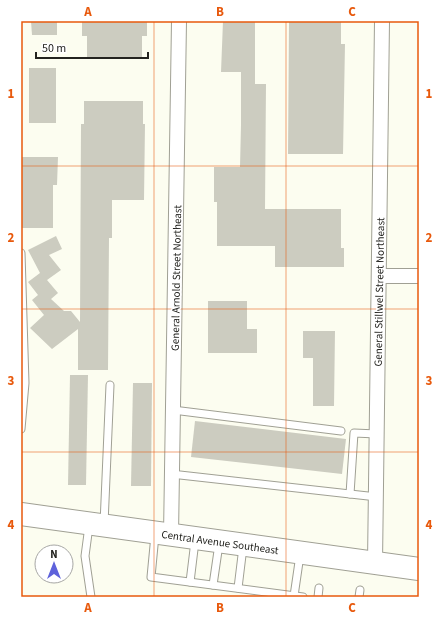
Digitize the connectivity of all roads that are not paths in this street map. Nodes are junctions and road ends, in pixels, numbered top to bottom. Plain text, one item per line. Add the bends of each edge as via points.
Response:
1 (179, 21) edge
2 (382, 21) edge
3 (21, 252) edge
4 (379, 276) junction
5 (419, 276) edge
6 (110, 385) dead end
7 (173, 410) junction
8 (21, 429) edge
9 (342, 431) dead end
10 (377, 434) junction
11 (171, 474) junction
12 (350, 494) junction
13 (377, 497) junction
14 (21, 514) edge
15 (97, 525) junction
16 (163, 534) junction
17 (195, 538) junction
18 (219, 542) junction
19 (243, 545) junction
20 (300, 553) junction
21 (375, 563) junction
22 (419, 569) edge
23 (190, 582) junction
24 (213, 585) junction
25 (238, 588) junction
26 (319, 588) dead end
27 (294, 596) junction
28 (91, 597) edge
29 (303, 597) edge
30 (318, 597) edge

1 - 7 street, General Arnold Street Northeast
2 - 4 street, General Stillwel Street Northeast
3 - 8 lane via 25,383
4 - 5 street
4 - 10 street, General Stillwel Street Northeast
6 - 15 lane
7 - 9 lane
7 - 11 street, General Arnold Street Northeast
10 - 12 lane via 354,433
10 - 13 street, General Stillwel Street Northeast
11 - 12 lane
11 - 16 street, General Arnold Street Northeast
12 - 13 lane
13 - 21 street, General Stillwel Street Northeast
14 - 15 main road, Central Avenue Southeast
15 - 16 main road, Central Avenue Southeast
15 - 28 lane via 85,556
16 - 17 main road, Central Avenue Southeast
16 - 23 lane via 151,577
17 - 18 main road, Central Avenue Southeast
17 - 23 lane
18 - 19 main road, Central Avenue Southeast
18 - 24 lane
19 - 20 main road, Central Avenue Southeast
19 - 25 lane
20 - 21 main road, Central Avenue Southeast
20 - 27 lane
21 - 22 main road, Central Avenue Southeast
23 - 24 lane
24 - 25 lane
25 - 27 lane
26 - 30 lane
27 - 29 lane

